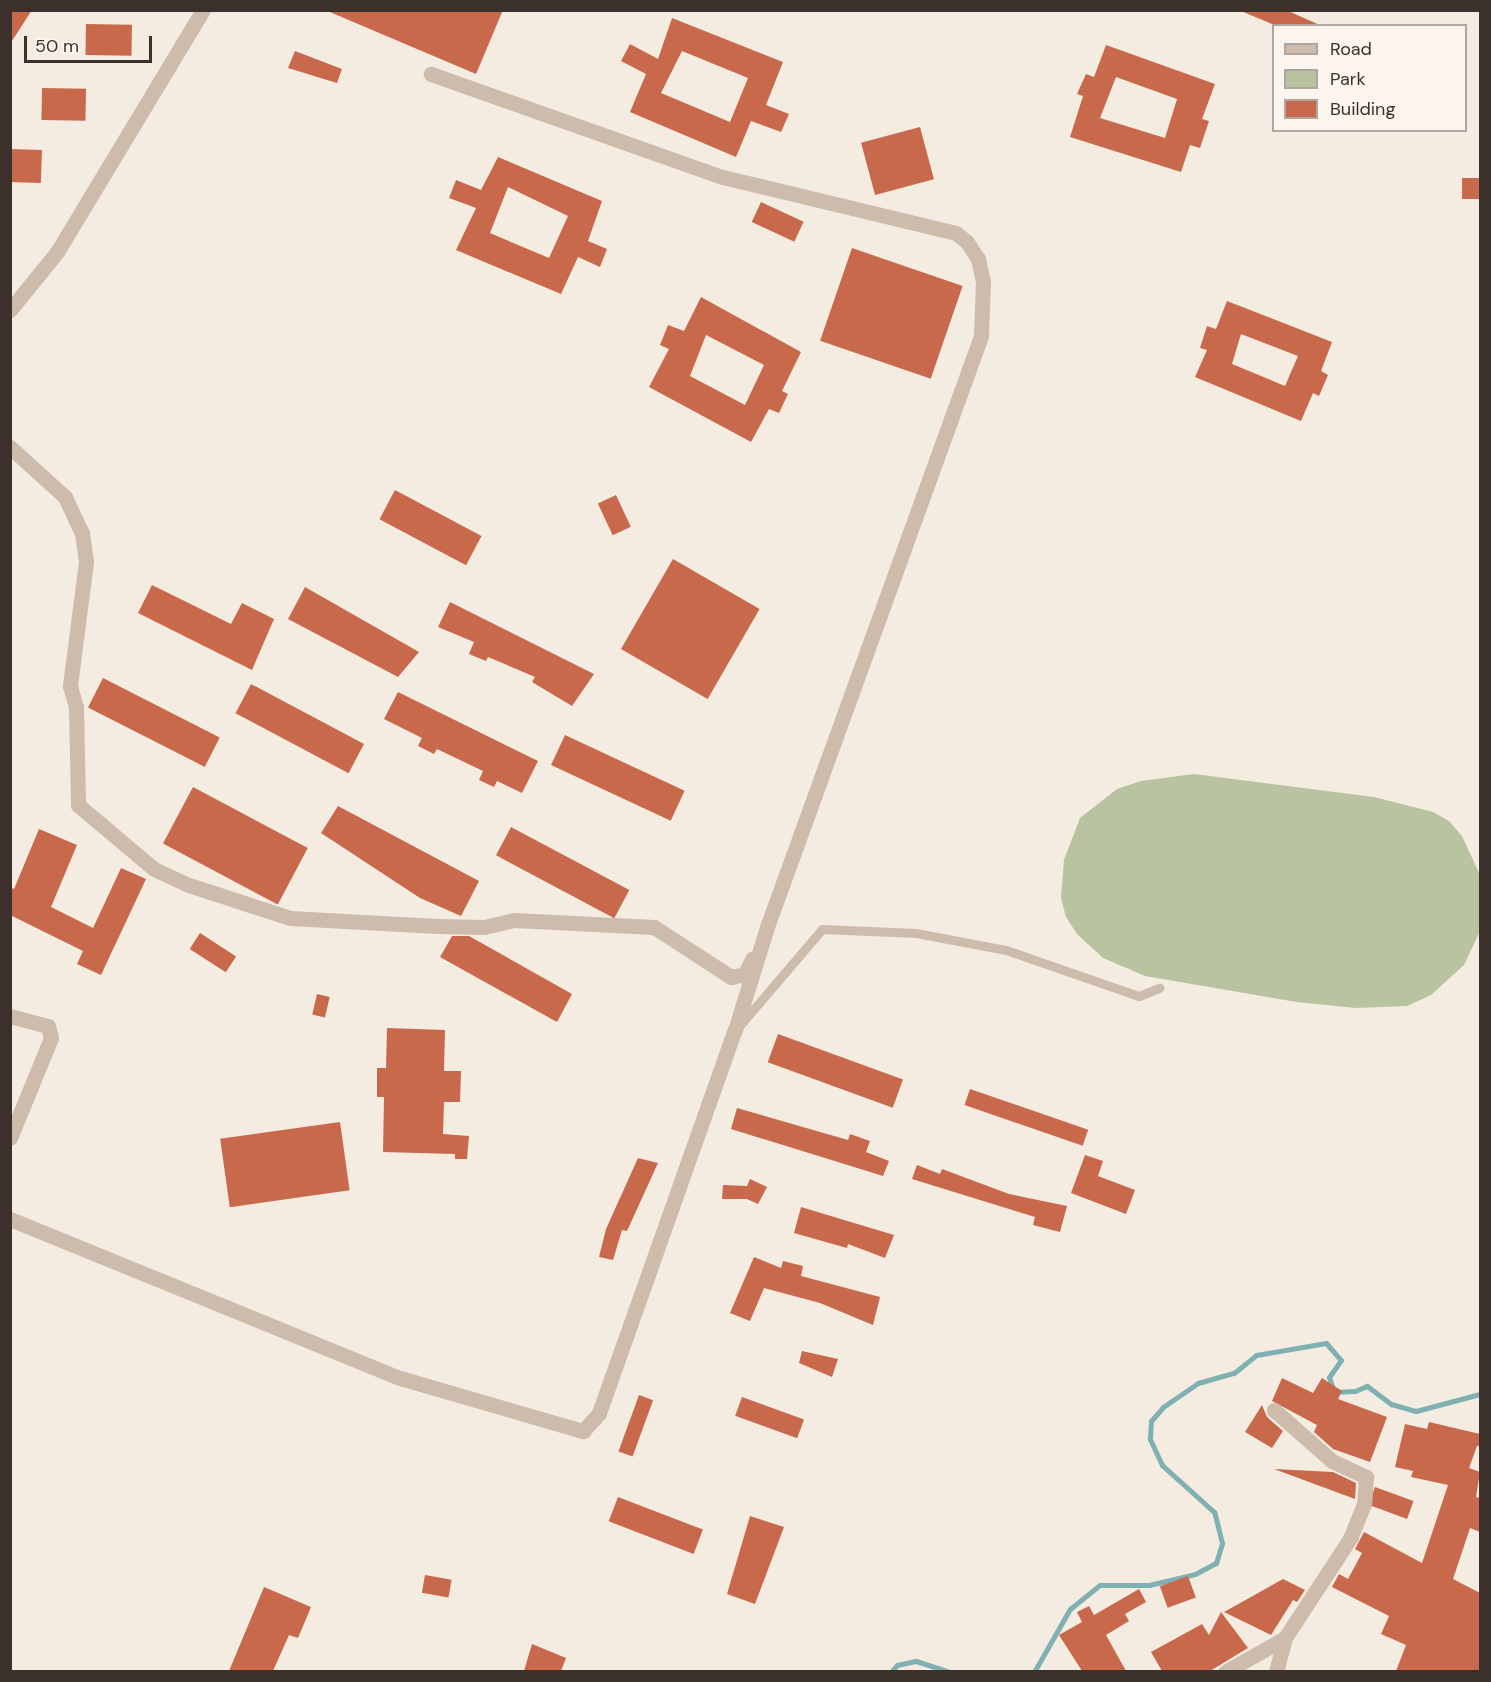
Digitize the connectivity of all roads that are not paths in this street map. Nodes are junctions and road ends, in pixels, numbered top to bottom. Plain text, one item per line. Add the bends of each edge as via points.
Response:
1 (202, 10) edge
2 (432, 75) dead end
3 (10, 310) edge
4 (10, 447) edge
5 (767, 927) junction
6 (1159, 988) dead end
7 (10, 1016) edge
8 (735, 1030) junction
9 (10, 1138) edge
10 (10, 1219) edge
11 (1274, 1410) dead end
12 (1285, 1638) junction
13 (1225, 1671) edge
14 (1276, 1671) edge

1 - 3 street via 57,252
2 - 5 street via 722,177 956,233 978,259 983,282 981,336
4 - 5 street via 65,497 82,533 86,562 70,686 76,707 78,805 154,869 189,885 290,918 436,926 484,927 514,920 654,927 731,977 744,974
5 - 8 street
6 - 8 lane via 1139,996 1006,950 915,933 822,929
7 - 9 street via 30,1018 48,1026 51,1038
8 - 10 street via 599,1413 583,1431 400,1378
11 - 12 street via 1332,1461 1366,1477 1364,1504 1351,1537
12 - 13 street
12 - 14 street

